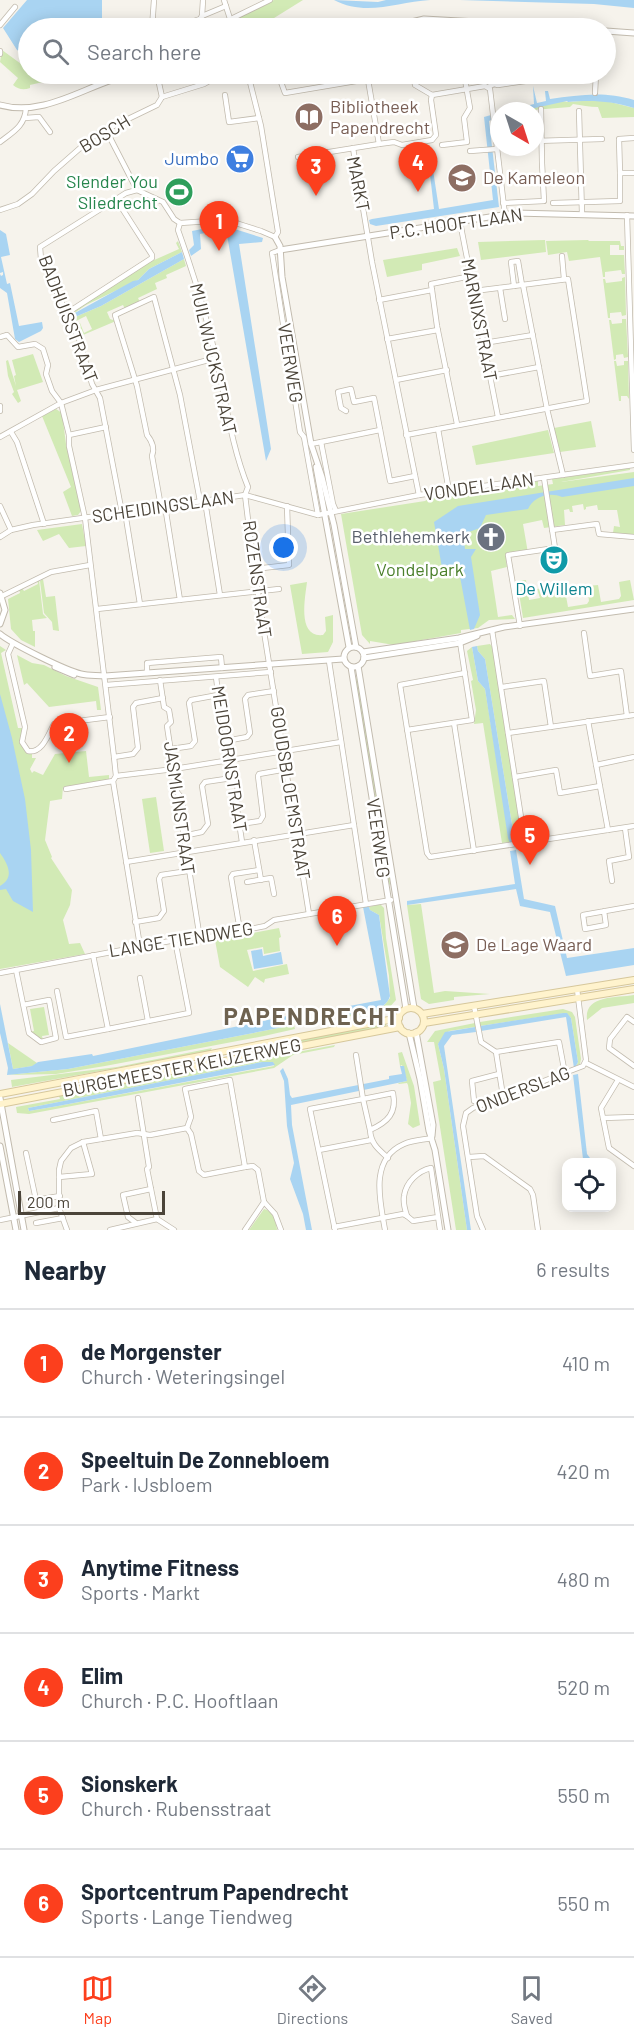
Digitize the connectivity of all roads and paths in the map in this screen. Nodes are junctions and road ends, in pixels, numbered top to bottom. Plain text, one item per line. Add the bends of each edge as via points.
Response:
1 (154, 0) edge
2 (203, 0) edge
3 (224, 0) edge
4 (268, 0) edge
5 (226, 6) junction
6 (15, 7) dead end
7 (202, 16) joint
8 (153, 18) edge
9 (231, 18) edge
10 (233, 18) edge
11 (0, 25) edge
12 (616, 32) edge
13 (634, 33) edge
14 (98, 84) edge
15 (159, 84) edge
16 (204, 84) edge
17 (250, 84) edge
18 (282, 84) edge
19 (328, 84) edge
20 (368, 84) edge
21 (415, 84) edge
22 (466, 84) edge
23 (494, 84) edge
24 (595, 84) edge
25 (488, 87) junction
26 (467, 89) junction
27 (595, 93) dead end
28 (225, 95) dead end
29 (432, 95) junction
30 (162, 97) junction
31 (492, 102) edge
32 (0, 105) edge
33 (26, 108) junction
34 (579, 111) dead end
35 (25, 118) junction
36 (259, 118) junction
37 (105, 130) junction
38 (50, 132) dead end
39 (634, 138) edge
40 (580, 139) junction
41 (602, 139) dead end
42 (544, 141) edge
43 (0, 142) edge
44 (379, 144) junction
45 (442, 145) dead end
46 (353, 148) junction
47 (490, 150) edge
48 (470, 151) dead end
49 (497, 156) edge
50 (542, 156) edge
51 (298, 157) dead end
52 (634, 173) edge
53 (620, 174) junction
54 (137, 190) junction
55 (116, 199) junction
56 (553, 202) dead end
57 (582, 202) junction
58 (503, 203) junction
59 (0, 210) edge
60 (582, 214) junction
61 (505, 215) junction
62 (627, 215) junction
63 (634, 216) edge
64 (460, 222) junction
65 (180, 223) junction
66 (275, 237) junction
67 (368, 237) junction
68 (280, 250) junction
69 (562, 256) dead end
70 (631, 261) edge
71 (471, 276) junction
72 (566, 279) junction
73 (522, 285) junction
74 (514, 286) junction
75 (500, 288) junction
76 (432, 290) junction
77 (474, 291) junction
78 (379, 300) junction
79 (632, 302) edge
80 (67, 313) junction
81 (505, 319) dead end
82 (438, 330) junction
83 (533, 335) junction
84 (0, 337) edge
85 (387, 339) junction
86 (484, 342) junction
87 (632, 342) edge
88 (216, 358) junction
89 (539, 367) junction
90 (174, 370) junction
91 (447, 370) junction
92 (490, 376) junction
93 (135, 380) junction
94 (396, 380) junction
95 (633, 382) edge
96 (96, 390) junction
97 (61, 403) junction
98 (0, 406) edge
99 (547, 409) junction
100 (0, 411) edge
101 (346, 411) dead end
102 (498, 417) junction
103 (634, 422) edge
104 (457, 424) junction
105 (106, 427) junction
106 (438, 429) junction
107 (380, 430) junction
108 (11, 432) junction
109 (69, 435) junction
110 (406, 435) junction
111 (0, 437) edge
112 (321, 442) junction
113 (311, 444) junction
114 (634, 450) edge
115 (634, 465) edge
116 (563, 475) junction
117 (415, 476) junction
118 (544, 478) junction
119 (449, 491) junction
120 (245, 495) junction
121 (418, 495) junction
122 (202, 501) junction
123 (0, 506) edge
124 (287, 506) junction
125 (163, 507) junction
126 (124, 512) junction
127 (327, 513) junction
128 (85, 518) junction
129 (44, 524) junction
130 (10, 530) junction
131 (552, 530) junction
132 (0, 537) edge
133 (634, 537) edge
134 (90, 565) junction
135 (254, 569) junction
136 (279, 589) dead end
137 (258, 592) junction
138 (1, 595) edge
139 (220, 595) junction
140 (180, 600) junction
141 (140, 604) junction
142 (97, 609) junction
143 (634, 609) edge
144 (0, 624) edge
145 (520, 626) junction
146 (489, 630) junction
147 (584, 633) dead end
148 (0, 634) edge
149 (460, 640) junction
150 (13, 643) junction
151 (352, 647) junction
152 (364, 655) junction
153 (343, 658) junction
154 (329, 661) junction
155 (270, 664) junction
156 (354, 667) junction
157 (222, 668) junction
158 (271, 672) junction
159 (147, 673) junction
160 (465, 673) junction
161 (105, 676) junction
162 (216, 676) junction
163 (160, 680) junction
164 (106, 685) junction
165 (502, 687) junction
166 (274, 691) junction
167 (218, 695) junction
168 (163, 698) junction
169 (634, 715) edge
170 (627, 716) junction
171 (110, 717) junction
172 (588, 721) junction
173 (454, 723) junction
174 (551, 727) junction
175 (407, 730) junction
176 (508, 733) junction
177 (226, 741) junction
178 (341, 742) junction
179 (171, 749) junction
180 (284, 750) junction
181 (114, 757) junction
182 (634, 757) edge
183 (229, 759) junction
184 (596, 765) junction
185 (174, 769) junction
186 (287, 770) junction
187 (116, 776) junction
188 (515, 777) junction
189 (232, 778) junction
190 (113, 781) junction
191 (600, 786) junction
192 (66, 789) dead end
193 (240, 824) junction
194 (354, 825) junction
195 (634, 826) edge
196 (625, 828) junction
197 (608, 830) junction
198 (297, 834) junction
199 (183, 836) junction
200 (254, 840) junction
201 (242, 842) junction
202 (525, 843) junction
203 (474, 851) junction
204 (185, 852) junction
205 (126, 862) junction
206 (188, 870) junction
207 (259, 870) junction
208 (261, 880) junction
209 (612, 881) dead end
210 (247, 882) dead end
211 (274, 894) dead end
212 (396, 900) junction
213 (388, 901) junction
214 (366, 904) junction
215 (634, 906) edge
216 (604, 911) junction
217 (309, 914) junction
218 (135, 922) junction
219 (240, 931) junction
220 (175, 939) junction
221 (200, 939) junction
222 (140, 946) junction
223 (93, 955) junction
224 (16, 970) junction
225 (0, 973) edge
226 (140, 978) dead end
227 (634, 980) edge
228 (577, 989) junction
229 (634, 989) edge
230 (57, 991) dead end
231 (578, 998) junction
232 (23, 1005) junction
233 (474, 1006) junction
234 (410, 1009) junction
235 (422, 1014) junction
236 (475, 1014) junction
237 (399, 1018) junction
238 (148, 1021) junction
239 (634, 1022) edge
240 (424, 1023) junction
241 (400, 1027) junction
242 (108, 1029) junction
243 (412, 1033) junction
244 (496, 1052) junction
245 (356, 1055) dead end
246 (586, 1062) junction
247 (634, 1066) edge
248 (567, 1073) junction
249 (499, 1074) junction
250 (618, 1080) junction
251 (634, 1087) edge
252 (363, 1096) junction
253 (503, 1096) junction
254 (138, 1098) dead end
255 (0, 1100) edge
256 (474, 1101) dead end
257 (603, 1118) junction
258 (634, 1118) edge
259 (53, 1120) dead end
260 (187, 1128) junction
261 (370, 1130) junction
262 (143, 1133) junction
263 (432, 1137) junction
264 (101, 1139) junction
265 (371, 1140) junction
266 (83, 1142) junction
267 (0, 1146) edge
268 (319, 1150) junction
269 (26, 1153) dead end
270 (469, 1157) junction
271 (388, 1158) junction
272 (634, 1166) edge
273 (245, 1167) junction
274 (59, 1177) junction
275 (151, 1189) junction
276 (60, 1196) junction
277 (264, 1202) junction
278 (59, 1208) junction
279 (21, 1215) junction
280 (407, 1216) junction
281 (438, 1216) junction
282 (13, 1217) junction
283 (63, 1218) junction
284 (383, 1218) junction
285 (157, 1219) junction
286 (0, 1220) edge
287 (36, 1223) dead end
288 (136, 1223) junction
289 (335, 1229) edge
290 (16, 1230) edge
291 (24, 1230) edge
292 (67, 1230) edge
293 (110, 1230) edge
294 (174, 1230) edge
295 (245, 1230) edge
296 (281, 1230) edge
297 (385, 1230) edge
298 (440, 1230) edge
299 (448, 1230) edge
300 (483, 1230) edge
301 (538, 1230) edge

1 - 8 street
2 - 7 street
3 - 5 street
4 - 10 street
5 - 7 street
5 - 9 street
6 - 11 street
12 - 13 street
14 - 33 street via 48,105
15 - 30 street
16 - 30 street
17 - 36 street
18 - 19 street via 285,93
20 - 44 street
21 - 29 street
22 - 26 street
23 - 25 street
24 - 27 street
25 - 26 street
25 - 31 street
26 - 29 street
26 - 45 street via 467,142
28 - 36 street via 229,122
29 - 44 street via 436,135 432,140
30 - 37 street, BOSCH via 157,105
32 - 33 street
33 - 35 street
34 - 40 street
35 - 38 street via 39,117
35 - 43 street
36 - 66 street via 278,232
37 - 54 street
37 - 59 street, BOSCH via 78,148 32,194
39 - 53 street via 619,139
40 - 41 street
40 - 42 street
40 - 57 street
44 - 46 street
46 - 51 street, MARKT
46 - 67 street, MARKT
47 - 48 street
49 - 58 street
50 - 58 street, P.C. HOOFTLAAN via 544,201
52 - 53 street
53 - 57 street via 620,201
54 - 55 street
54 - 65 street via 163,202
55 - 80 street, BADHUISSTRAAT via 40,247 41,259
55 - 80 street via 152,258
56 - 57 street
57 - 60 street
58 - 61 street
60 - 61 street, P.C. HOOFTLAAN
60 - 62 street, P.C. HOOFTLAAN
61 - 64 street, P.C. HOOFTLAAN
62 - 63 street, P.C. HOOFTLAAN
62 - 70 street
64 - 67 street, P.C. HOOFTLAAN
64 - 71 street, MARNIXSTRAAT
65 - 66 street via 226,220
65 - 88 street, MUILWIJCKSTRAAT via 178,230
66 - 68 street, VEERWEG
67 - 68 street, P.C. HOOFTLAAN
67 - 78 street, MARKT
68 - 113 street, VEERWEG
68 - 127 street, VEERWEG via 272,253 300,432
69 - 72 street
70 - 79 street
71 - 76 street via 431,284
71 - 77 street, MARNIXSTRAAT
72 - 73 street
72 - 99 street via 587,401
73 - 74 street
73 - 74 street via 518,261 511,262
73 - 83 street
74 - 75 street
75 - 77 street
75 - 81 street
76 - 78 street
76 - 82 street
77 - 86 street, MARNIXSTRAAT
78 - 85 street, MARKT
79 - 87 street
80 - 96 street, BADHUISSTRAAT
82 - 85 street
82 - 91 street
83 - 86 street
83 - 89 street
84 - 97 street via 7,335 22,348 35,344 43,349 48,365 46,374
85 - 94 street, MARKT
86 - 92 street, MARNIXSTRAAT
87 - 95 street
88 - 90 street
88 - 120 street, MUILWIJCKSTRAAT via 237,460 248,487
89 - 92 street
89 - 99 street
90 - 93 street
90 - 93 street via 154,297 116,315
90 - 122 street
91 - 94 street
91 - 104 street
92 - 102 street, MARNIXSTRAAT
93 - 96 street
93 - 125 street via 147,435 152,441
94 - 110 street, MARKT
95 - 103 street
96 - 97 street
96 - 105 street, BADHUISSTRAAT
97 - 108 street
97 - 109 street
98 - 100 street
99 - 102 street
99 - 116 street
101 - 107 street via 341,408 338,392 351,389 354,402 374,398
102 - 104 street
103 - 114 street
104 - 106 street
105 - 109 street
105 - 126 street, BADHUISSTRAAT
106 - 110 street
106 - 119 street
107 - 112 street
107 - 117 street via 390,481
108 - 111 street
108 - 129 street
109 - 128 street
110 - 117 street, MARKT
112 - 113 street
112 - 127 street via 333,504
113 - 127 street, VEERWEG
115 - 116 street, VONDELLAAN
116 - 118 street, VONDELLAAN
117 - 121 street, MARKT
118 - 119 street, VONDELLAAN
118 - 131 street
119 - 121 street, VONDELLAAN
120 - 122 street, SCHEIDINGSLAAN
120 - 124 street, SCHEIDINGSLAAN
120 - 135 street, ROZENSTRAAT
121 - 127 street, VONDELLAAN
122 - 125 street, SCHEIDINGSLAAN
122 - 139 street
123 - 130 street
124 - 127 street, SCHEIDINGSLAAN
124 - 135 street via 289,565
125 - 126 street, SCHEIDINGSLAAN
125 - 140 street
126 - 128 street, SCHEIDINGSLAAN
126 - 141 street, BADHUISSTRAAT
127 - 151 street, VEERWEG
128 - 129 street, SCHEIDINGSLAAN
128 - 134 street
129 - 130 street, SCHEIDINGSLAAN
130 - 132 street, SCHEIDINGSLAAN
131 - 133 street via 597,524 599,534
131 - 145 street via 555,548 508,555
134 - 138 street via 51,572
134 - 142 street
135 - 137 street, ROZENSTRAAT
136 - 137 street
137 - 139 street
137 - 155 street, ROZENSTRAAT
138 - 144 street via 5,610
139 - 140 street
140 - 141 street
141 - 142 street
142 - 161 street
143 - 145 street
145 - 146 street
146 - 149 street
146 - 165 street
147 - 170 street via 590,676 621,671
148 - 150 street
149 - 152 street
149 - 160 street
150 - 161 street via 72,672
150 - 171 street via 8,654 25,727 22,742 28,751 40,749 54,724
151 - 152 street
151 - 153 street
152 - 156 street
153 - 154 street
153 - 156 street
154 - 155 street
154 - 178 street
155 - 157 street
155 - 158 street, ROZENSTRAAT
156 - 212 street, VEERWEG
156 - 213 street, VEERWEG
157 - 159 street
157 - 159 street via 221,657 147,663
158 - 162 street
158 - 166 street, GOUDSBLOEMSTRAAT
159 - 161 street
160 - 173 street via 472,720
160 - 175 street via 400,685
161 - 164 street
162 - 163 street
162 - 167 street, MEIDOORNSTRAAT
163 - 164 street
163 - 168 street, JASMIJNSTRAAT
164 - 171 street
165 - 174 street via 544,681
165 - 176 street
166 - 177 street via 248,695 245,699 250,733
166 - 180 street, GOUDSBLOEMSTRAAT
167 - 177 street, MEIDOORNSTRAAT via 226,715
167 - 179 street via 191,700 195,741 191,746
168 - 179 street, JASMIJNSTRAAT via 171,722 167,726
168 - 181 street via 136,703 133,707 138,748 133,754
169 - 170 street
170 - 172 street
171 - 181 street
172 - 174 street
172 - 184 street
173 - 175 street
173 - 203 street
174 - 176 street
175 - 203 street via 427,853 430,857
176 - 188 street
177 - 183 street, MEIDOORNSTRAAT
178 - 180 street
178 - 194 street
179 - 185 street, JASMIJNSTRAAT
180 - 183 street
180 - 186 street, GOUDSBLOEMSTRAAT
181 - 187 street
182 - 184 street
183 - 185 street
183 - 189 street, MEIDOORNSTRAAT
184 - 191 street
185 - 187 street
185 - 199 street, JASMIJNSTRAAT via 183,808
186 - 193 street via 259,774 263,816 260,821
186 - 198 street, GOUDSBLOEMSTRAAT
187 - 190 street
188 - 191 street via 556,770 560,793
188 - 202 street
189 - 193 street, MEIDOORNSTRAAT via 237,785
189 - 199 street via 205,782 202,786 208,824 202,832
190 - 192 street
190 - 205 street
191 - 197 street
193 - 201 street, MEIDOORNSTRAAT
194 - 198 street
194 - 214 street
195 - 196 street
196 - 197 street
196 - 209 street via 629,857 609,861
197 - 202 street
198 - 200 street
198 - 217 street, GOUDSBLOEMSTRAAT
199 - 204 street, JASMIJNSTRAAT
200 - 201 street
200 - 207 street
201 - 204 street
202 - 203 street
204 - 205 street
204 - 206 street, JASMIJNSTRAAT
205 - 218 street
206 - 218 street via 161,875 164,911 159,918
206 - 221 street, JASMIJNSTRAAT
207 - 208 street
207 - 219 street via 231,877
208 - 210 street
208 - 211 street via 271,878
212 - 213 street, LANGE TIENDWEG
212 - 234 street, VEERWEG
213 - 214 street, LANGE TIENDWEG
213 - 234 street, VEERWEG
214 - 217 street, LANGE TIENDWEG
215 - 216 street
216 - 216 street via 606,925 585,929 583,915
217 - 219 street, LANGE TIENDWEG
218 - 222 street
219 - 221 street, LANGE TIENDWEG
220 - 221 street, LANGE TIENDWEG
220 - 222 street, LANGE TIENDWEG
220 - 238 street via 189,1013
222 - 223 street, LANGE TIENDWEG
223 - 224 street, LANGE TIENDWEG
223 - 242 street
224 - 225 street, LANGE TIENDWEG
224 - 232 street
226 - 238 street
227 - 228 main road
228 - 231 street, ONDERSLAG
228 - 233 main road
229 - 231 main road
230 - 242 street via 66,1037
231 - 236 main road
231 - 246 street, ONDERSLAG
232 - 232 street via 49,1000 56,1038 41,1042 29,1033
233 - 235 main road
233 - 236 street
234 - 235 main road
234 - 237 main road
235 - 240 main road
236 - 240 main road
236 - 244 street via 481,1042
237 - 241 main road
237 - 255 main road, BURGEMEESTER KEIJZERWEG
238 - 242 street
239 - 247 street via 627,1017 610,1039 609,1048
240 - 243 main road
241 - 243 main road
241 - 255 main road, BURGEMEESTER KEIJZERWEG
243 - 263 street
244 - 248 street via 560,1042
244 - 249 street
245 - 252 street
246 - 248 street, ONDERSLAG
246 - 250 street
248 - 253 street, ONDERSLAG
249 - 253 street
249 - 256 street via 472,1081
250 - 251 street
250 - 257 street via 601,1108
252 - 261 street
252 - 261 street via 393,1093 395,1102 384,1123
252 - 268 street via 310,1109
253 - 270 street, ONDERSLAG via 466,1113 463,1125
254 - 262 street
255 - 279 street
257 - 258 street
257 - 272 street via 609,1148
259 - 264 street via 96,1111
260 - 262 street
260 - 273 street via 199,1171 204,1175
260 - 273 street via 190,1117 185,1089 230,1080
261 - 265 street
262 - 264 street
262 - 275 street
263 - 271 street via 404,1144
263 - 299 street
264 - 266 street
265 - 268 street
265 - 271 street
266 - 274 street via 64,1155
266 - 274 street via 92,1174
267 - 282 street
268 - 289 street
269 - 276 street via 36,1200
270 - 300 street via 477,1216
270 - 301 street via 484,1156 530,1189
271 - 284 street via 378,1182
273 - 277 street via 258,1170
274 - 276 street
275 - 285 street
275 - 288 street via 123,1195 128,1217
276 - 278 street
277 - 295 street
277 - 296 street via 275,1214
278 - 279 street
278 - 283 street
279 - 282 street
279 - 291 street
280 - 281 street via 413,1221
280 - 281 street via 404,1193 417,1173 431,1168
280 - 284 street
281 - 298 street
282 - 286 street
282 - 290 street
283 - 287 street
283 - 292 street
284 - 289 street
284 - 297 street
285 - 288 street
285 - 294 street
288 - 293 street

